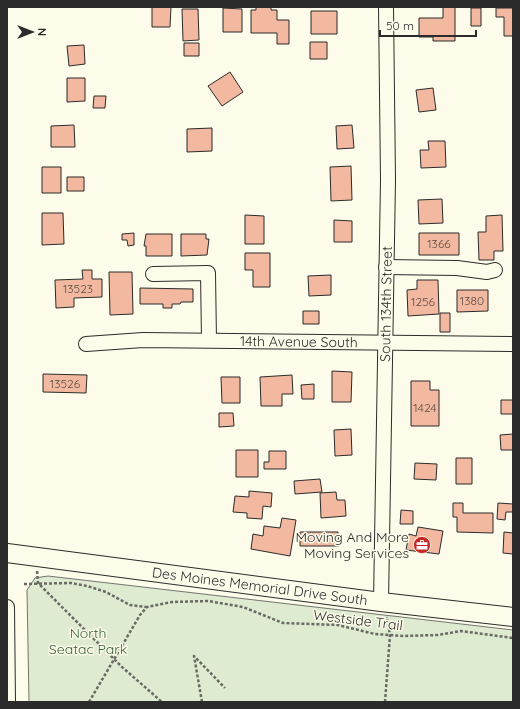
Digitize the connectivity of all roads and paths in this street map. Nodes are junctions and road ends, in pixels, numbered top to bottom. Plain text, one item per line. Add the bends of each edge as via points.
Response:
1 (386, 7) edge
2 (386, 266) junction
3 (495, 270) dead end
4 (153, 274) dead end
5 (210, 340) junction
6 (86, 344) dead end
7 (384, 344) junction
8 (513, 344) edge
9 (7, 553) edge
10 (36, 569) dead end
11 (38, 583) junction
12 (24, 584) dead end
13 (381, 602) junction
14 (7, 607) edge
15 (147, 607) junction
16 (513, 617) edge
17 (390, 635) junction
18 (513, 638) edge
19 (114, 658) junction
20 (225, 688) dead end
21 (8, 702) edge
22 (89, 702) edge
23 (162, 702) edge
24 (202, 702) edge
25 (385, 702) edge

1 - 2 street, South 134th Street
2 - 3 street via 458,268 487,272
2 - 7 street, South 134th Street
4 - 5 street via 208,273
5 - 6 street, 14th Avenue South via 143,340
5 - 7 street, 14th Avenue South
7 - 8 street, 14th Avenue South
7 - 13 street, South 134th Street
9 - 13 main road, Des Moines Memorial Drive South
10 - 11 path
11 - 12 path
11 - 15 path via 87,586 106,592 130,605
11 - 19 path
13 - 16 main road, Des Moines Memorial Drive South
13 - 17 path via 388,619
14 - 21 street
15 - 17 path, Westside Trail via 172,602 208,601 243,607 283,623 338,625 358,631
15 - 19 path
17 - 18 path, Westside Trail via 430,635 462,631
17 - 25 path
19 - 22 path
19 - 23 path
20 - 24 path via 194,656

